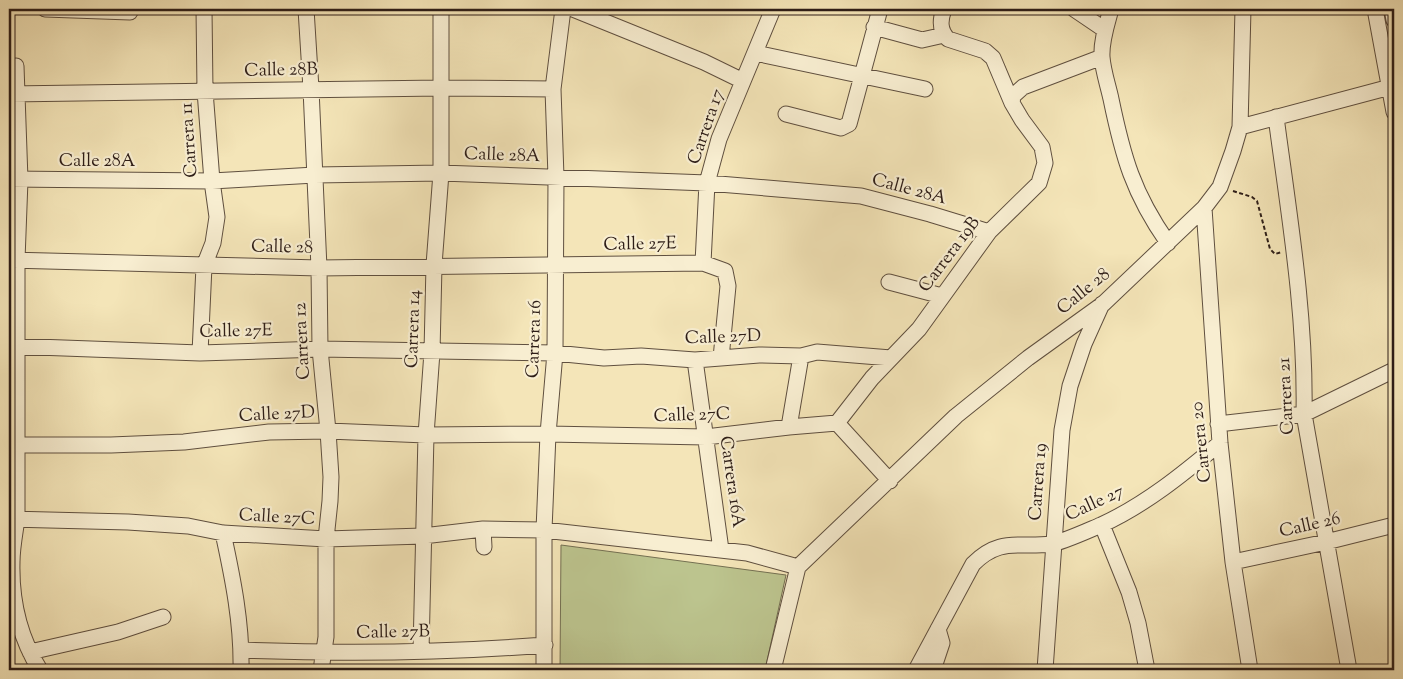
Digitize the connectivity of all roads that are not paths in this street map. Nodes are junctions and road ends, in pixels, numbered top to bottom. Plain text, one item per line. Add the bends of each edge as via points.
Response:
1 (45, 9) edge
2 (204, 9) edge
3 (306, 9) edge
4 (441, 9) edge
5 (563, 9) edge
6 (574, 9) edge
7 (773, 9) edge
8 (880, 9) edge
9 (944, 9) edge
10 (1111, 9) edge
11 (1243, 9) edge
12 (1375, 9) edge
13 (1392, 9) edge
14 (130, 12) dead end
15 (596, 13) edge
16 (1080, 13) edge
17 (1394, 20) edge
18 (874, 27) junction
19 (1105, 30) junction
20 (944, 35) junction
21 (755, 53) junction
22 (1102, 57) junction
23 (16, 66) dead end
24 (862, 76) junction
25 (743, 81) junction
26 (1392, 86) edge
27 (441, 88) junction
28 (553, 89) junction
29 (925, 89) dead end
30 (311, 90) junction
31 (206, 91) junction
32 (13, 93) edge
33 (1012, 103) junction
34 (1394, 112) edge
35 (786, 114) dead end
36 (1276, 117) junction
37 (1240, 127) junction
38 (441, 173) junction
39 (315, 175) junction
40 (556, 177) junction
41 (14, 180) edge
42 (212, 181) junction
43 (707, 183) junction
44 (1204, 208) junction
45 (989, 232) junction
46 (1168, 243) junction
47 (13, 260) edge
48 (703, 263) junction
49 (434, 265) junction
50 (204, 266) junction
51 (555, 266) junction
52 (319, 268) junction
53 (889, 282) dead end
54 (942, 296) junction
55 (1103, 304) junction
56 (13, 345) edge
57 (320, 349) junction
58 (432, 352) junction
59 (200, 353) junction
60 (555, 353) junction
61 (801, 356) junction
62 (721, 358) junction
63 (891, 358) junction
64 (695, 360) junction
65 (1394, 370) edge
66 (1304, 414) junction
67 (837, 423) junction
68 (1218, 424) junction
69 (789, 427) junction
70 (328, 431) junction
71 (548, 434) junction
72 (426, 435) junction
73 (706, 437) junction
74 (1220, 443) junction
75 (13, 445) edge
76 (890, 481) junction
77 (13, 519) edge
78 (1102, 525) junction
79 (1394, 525) edge
80 (484, 529) junction
81 (544, 530) junction
82 (223, 533) junction
83 (423, 536) junction
84 (326, 539) junction
85 (1326, 542) junction
86 (1052, 544) junction
87 (484, 547) dead end
88 (721, 550) junction
89 (1234, 562) junction
90 (798, 567) junction
91 (12, 613) edge
92 (163, 617) dead end
93 (938, 629) junction
94 (545, 645) junction
95 (242, 650) junction
96 (30, 652) junction
97 (420, 652) junction
98 (323, 653) junction
99 (40, 670) edge
100 (241, 670) edge
101 (321, 670) edge
102 (544, 670) edge
103 (772, 670) edge
104 (916, 670) edge
105 (933, 670) edge
106 (1045, 670) edge
107 (1147, 670) edge
108 (1250, 670) edge
109 (1349, 670) edge

1 - 14 street
2 - 31 street, Carrera 11
3 - 30 street, Carrera 12
4 - 27 street, Carrera 14
5 - 28 street, Carrera 16
6 - 15 street
7 - 21 street, Carrera 17
8 - 18 street
9 - 20 street via 941,18
10 - 19 street
11 - 37 street
12 - 26 street
13 - 17 street
15 - 25 street
16 - 19 street
18 - 20 street via 922,40
18 - 24 street
19 - 22 street
20 - 33 street, Carrera 19B via 985,51 993,58
21 - 24 street
21 - 25 street, Carrera 17
22 - 33 street via 1023,87 1013,96
22 - 46 street via 1128,171 1142,202
23 - 32 street
24 - 29 street
24 - 35 street via 849,124 841,128
25 - 43 street, Carrera 17 via 719,139
26 - 34 street
26 - 36 street
27 - 28 street, Calle 28B
27 - 30 street, Calle 28B
27 - 38 street, Carrera 14
28 - 40 street, Carrera 16
30 - 31 street, Calle 28B
30 - 39 street, Carrera 12
31 - 32 street, Calle 28B
31 - 42 street, Carrera 11
32 - 41 street
33 - 45 street, Carrera 19B via 1042,147 1045,163 1039,184
36 - 37 street
36 - 66 street, Carrera 21 via 1302,320
37 - 44 street, Calle 28 via 1220,187
38 - 39 street, Calle 28A
38 - 40 street, Calle 28A
38 - 49 street, Carrera 14
39 - 42 street, Calle 28A
39 - 52 street, Carrera 12
40 - 43 street, Calle 28A
40 - 51 street, Carrera 16
41 - 42 street, Calle 28A
41 - 47 street
42 - 50 street, Carrera 11 via 217,217 213,243
43 - 45 street, Calle 28A via 861,196
43 - 48 street, Carrera 17
44 - 46 street, Calle 28
44 - 68 street, Carrera 20
45 - 54 street, Carrera 19B
46 - 55 street, Calle 28
47 - 50 street, Calle 28
47 - 56 street
48 - 51 street, Calle 27E
48 - 62 street, Calle 27E via 725,271 728,286
49 - 51 street, Calle 28
49 - 52 street, Calle 28
49 - 58 street, Carrera 14
50 - 52 street, Calle 28
50 - 59 street, Carrera 11
51 - 60 street, Carrera 16
52 - 57 street, Carrera 12
53 - 54 street
54 - 63 street, Carrera 19B via 919,329
55 - 76 street, Calle 28 via 956,416
55 - 86 street, Carrera 19 via 1084,344 1070,386 1062,430
56 - 59 street, Calle 27E
56 - 75 street
57 - 58 street, Calle 27E
57 - 59 street, Calle 27E
57 - 70 street, Carrera 12
58 - 60 street, Calle 27E
58 - 72 street, Carrera 14
60 - 64 street, Calle 27D via 604,358 642,356
60 - 71 street, Carrera 16
61 - 62 street, Calle 27D
61 - 63 street, Calle 27D via 817,352
61 - 69 street
62 - 64 street, Calle 27D
63 - 67 street, Carrera 19B
64 - 73 street, Carrera 16A
65 - 66 street
66 - 68 street
66 - 85 street, Carrera 21
67 - 69 street, Calle 27C
67 - 76 street
68 - 74 street, Carrera 20
69 - 73 street, Calle 27C
70 - 72 street, Calle 27D
70 - 75 street, Calle 27D via 269,432 184,442
70 - 84 street, Carrera 12 via 330,501
71 - 72 street, Calle 27D
71 - 73 street, Calle 27C
71 - 81 street, Carrera 16
72 - 83 street, Carrera 14
73 - 88 street, Carrera 16A
74 - 78 street, Calle 27 via 1150,497
74 - 89 street, Carrera 20
75 - 77 street
76 - 90 street, Calle 28
77 - 82 street, Calle 27C via 188,526
77 - 91 street
78 - 86 street, Calle 27
78 - 107 street via 1129,592
79 - 85 street, Calle 26
80 - 81 street, Calle 27C
80 - 83 street, Calle 27C
80 - 87 street
81 - 88 street
81 - 94 street, Carrera 16
82 - 84 street, Calle 27C
82 - 95 street via 236,588
83 - 84 street, Calle 27C
83 - 97 street, Carrera 14
84 - 98 street, Carrera 12 via 326,637
85 - 89 street, Calle 26
85 - 109 street, Carrera 21
86 - 93 street, Calle 27 via 996,547 983,554 973,564
86 - 106 street, Carrera 19
88 - 90 street via 756,555
89 - 108 street, Carrera 20
90 - 103 street
91 - 96 street
92 - 96 street via 118,632
93 - 104 street, Calle 27
93 - 105 street via 942,643
94 - 97 street, Calle 27B
94 - 102 street, Carrera 16
95 - 98 street, Calle 27B
95 - 100 street
96 - 99 street
97 - 98 street, Calle 27B
98 - 101 street, Carrera 12

